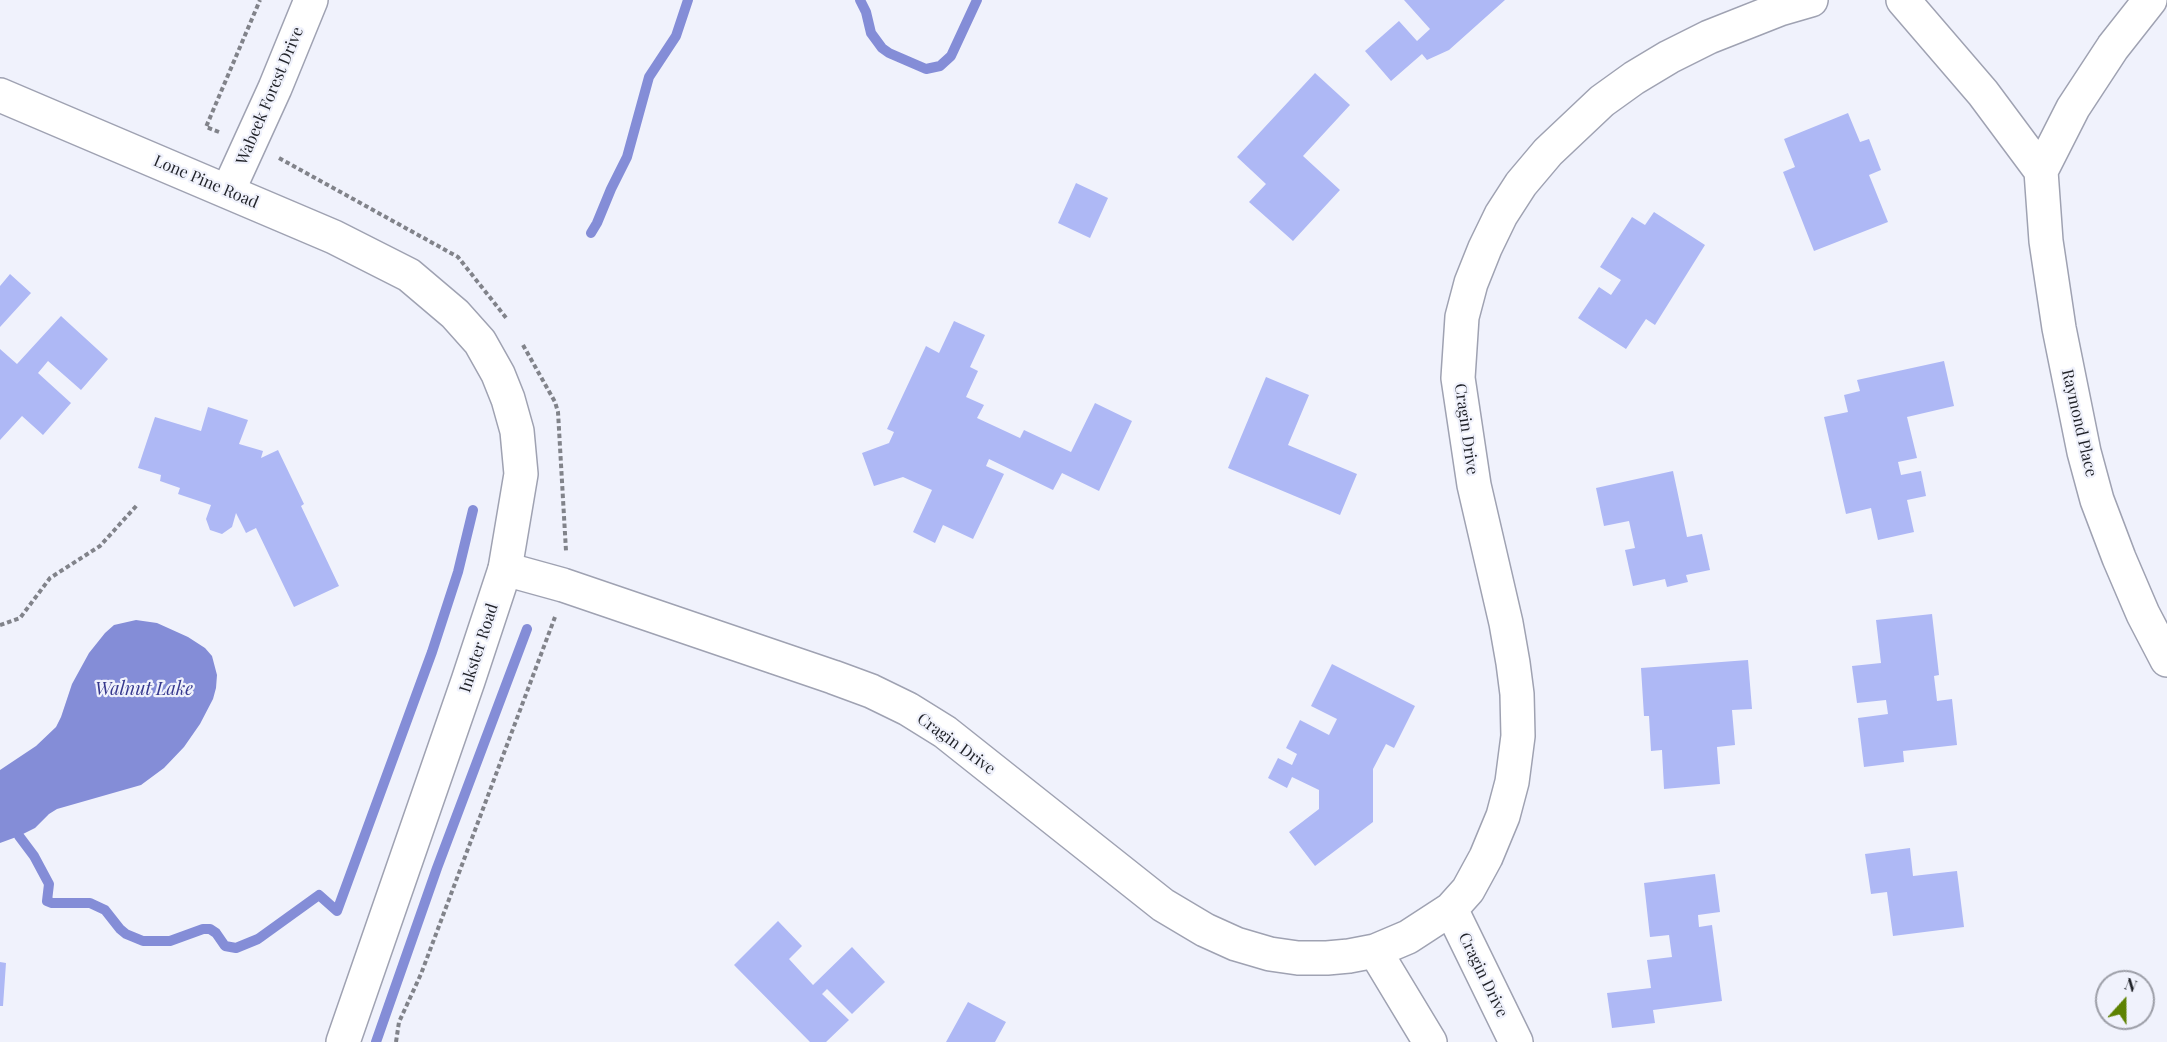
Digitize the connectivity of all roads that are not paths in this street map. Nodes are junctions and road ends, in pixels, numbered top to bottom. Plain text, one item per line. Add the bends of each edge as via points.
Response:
1 (311, 0) edge
2 (1811, 0) edge
3 (1903, 0) edge
4 (2150, 0) edge
5 (0, 95) edge
6 (2041, 171) junction
7 (228, 192) junction
8 (409, 275) joint
9 (505, 568) junction
10 (2167, 660) edge
11 (1451, 909) junction
12 (1375, 951) junction
13 (343, 1042) edge
14 (1430, 1042) edge
15 (1516, 1042) edge

1 - 7 street, Wabeek Forest Drive
2 - 11 street, Cragin Drive via 1709,37 1669,57 1602,101 1548,152 1521,184 1501,215 1471,282 1462,317 1458,378 1474,485 1513,663 1518,736 1503,816 1468,890
3 - 6 street via 1983,93
4 - 6 street via 2113,46 2073,108
5 - 7 street, Lone Pine Road
6 - 10 street, Raymond Place via 2046,241 2059,328 2084,452 2119,558
7 - 8 street, Lone Pine Road via 334,237
8 - 9 street, Inkster Road via 448,307 480,342 508,399 517,431 521,474
9 - 12 street, Cragin Drive via 833,677 908,709 945,732 1163,905 1236,944 1298,958
9 - 13 street, Inkster Road
11 - 12 street, Cragin Drive via 1408,938
11 - 15 street, Cragin Drive
12 - 14 street

